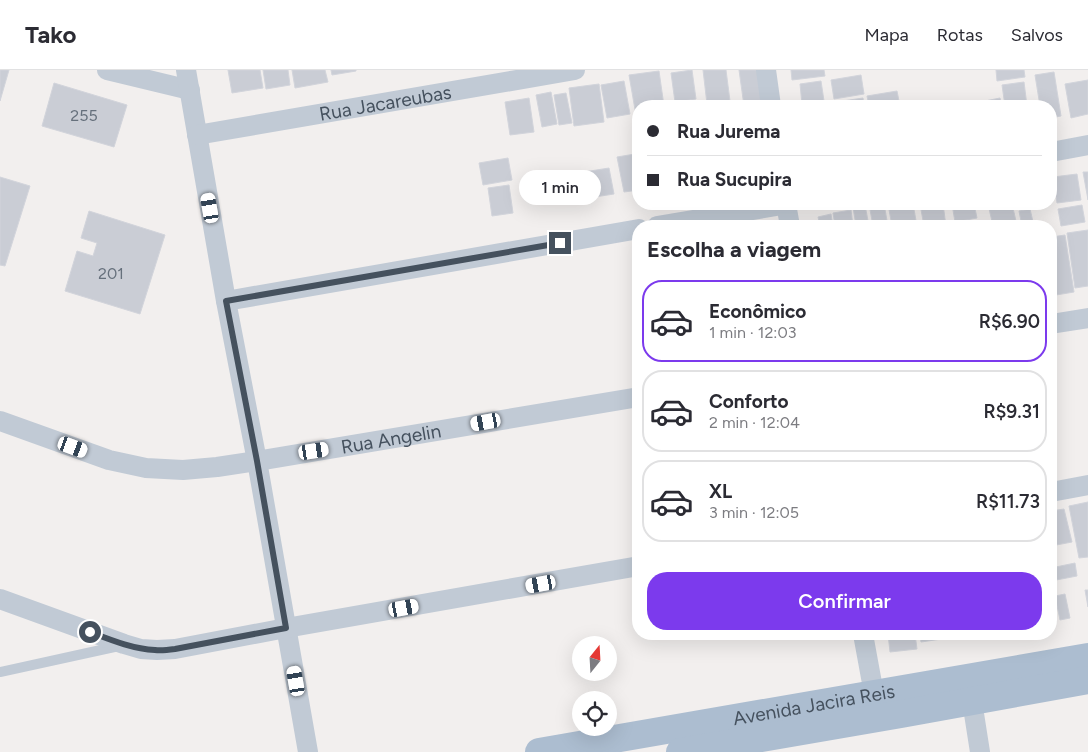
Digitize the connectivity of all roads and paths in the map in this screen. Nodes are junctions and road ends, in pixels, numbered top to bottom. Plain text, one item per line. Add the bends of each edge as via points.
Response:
1 (107, 70) edge
2 (186, 70) edge
3 (574, 70) edge
4 (766, 70) edge
5 (190, 90) junction
6 (770, 100) edge
7 (198, 135) junction
8 (1088, 145) edge
9 (1057, 151) edge
10 (751, 210) edge
11 (692, 220) edge
12 (632, 230) edge
13 (226, 301) junction
14 (1088, 318) edge
15 (1057, 323) edge
16 (632, 398) edge
17 (0, 422) edge
18 (257, 461) junction
19 (1088, 485) edge
20 (1057, 491) edge
21 (632, 567) edge
22 (0, 599) edge
23 (286, 628) junction
24 (864, 640) edge
25 (124, 644) junction
26 (1088, 657) edge
27 (0, 672) edge
28 (1088, 680) edge
29 (874, 694) junction
30 (972, 701) junction
31 (772, 744) edge
32 (308, 752) edge
33 (539, 752) edge
34 (680, 752) edge
35 (980, 752) edge

1 - 5 street
2 - 5 street
3 - 7 street, Rua Jacareubas
4 - 6 street
5 - 7 street
7 - 13 street
8 - 9 street
10 - 11 street
12 - 13 street
13 - 18 street
14 - 15 street
16 - 18 street, Rua Angelin
17 - 18 street, Rua Angelin via 109,460 146,468 182,470
18 - 23 street
19 - 20 street
21 - 23 street
22 - 25 street
23 - 25 street via 175,649 141,649
23 - 32 street
24 - 29 street
25 - 27 lane
26 - 29 main road, Avenida Jacira Reis
28 - 30 main road, Avenida Jacira Reis
29 - 33 main road, Avenida Jacira Reis
30 - 31 main road, Avenida Jacira Reis
30 - 35 street
31 - 34 main road, Avenida Jacira Reis

